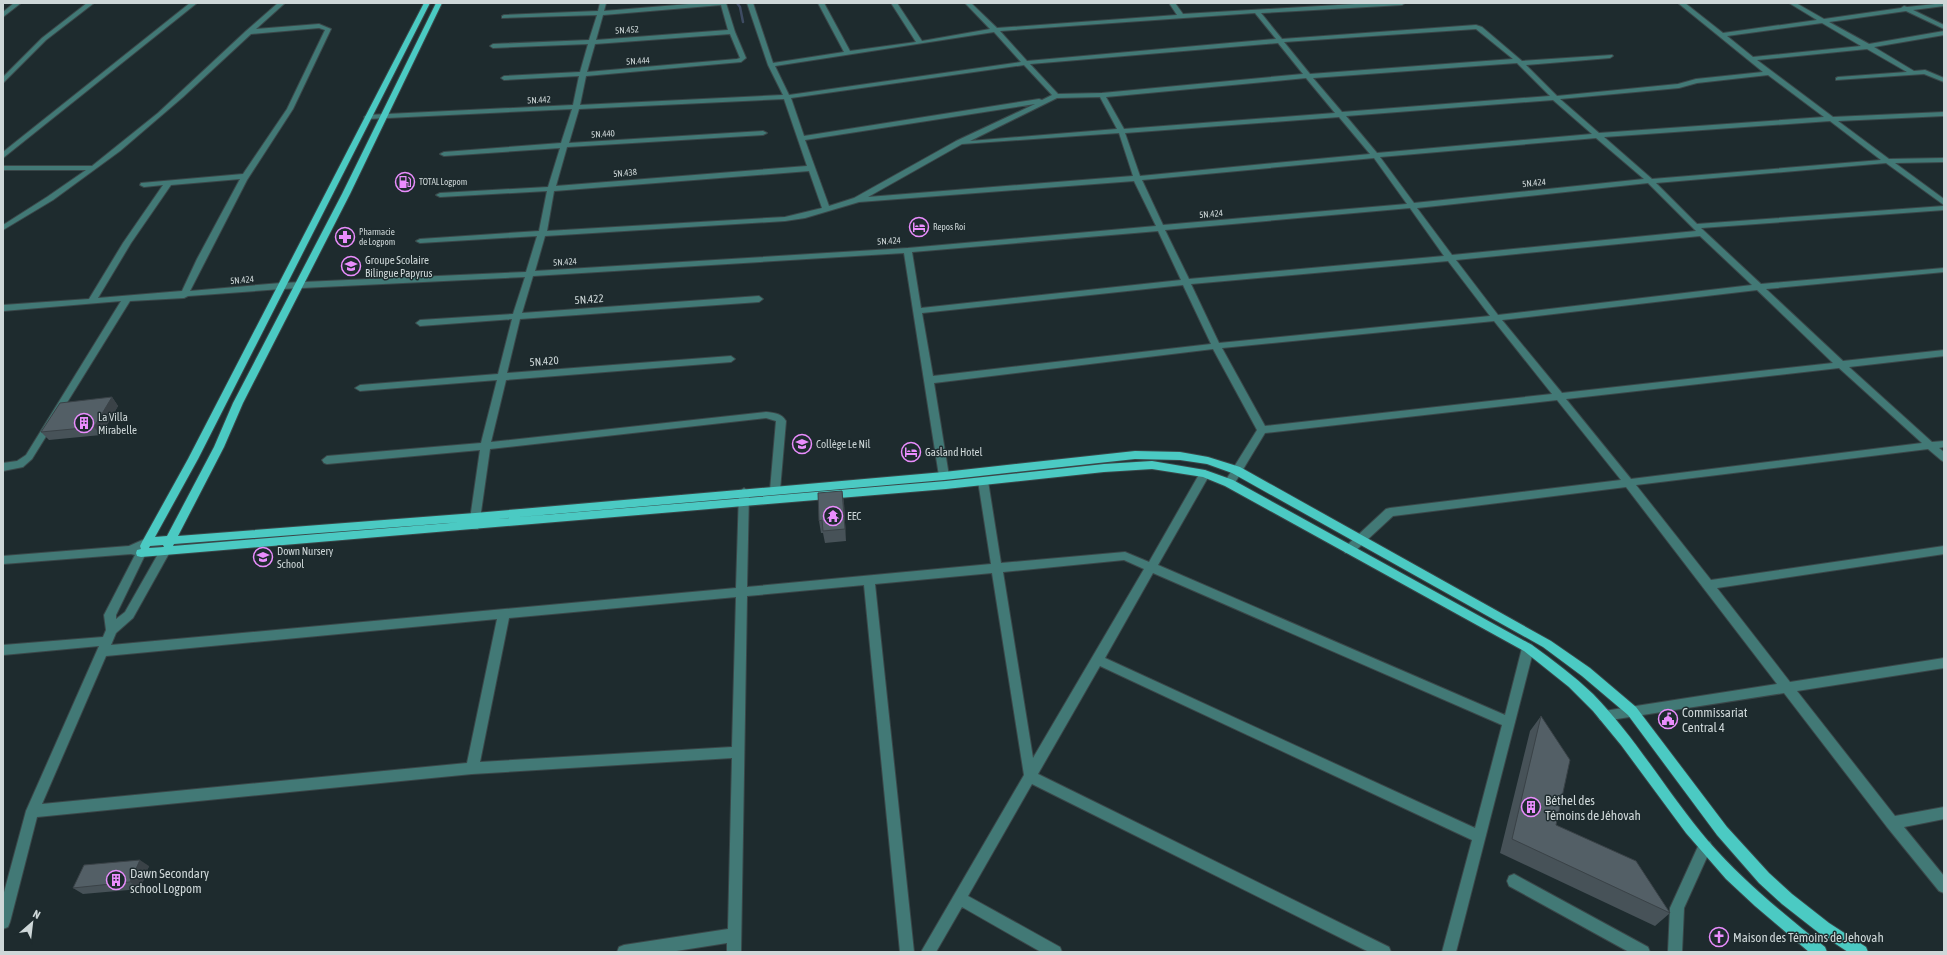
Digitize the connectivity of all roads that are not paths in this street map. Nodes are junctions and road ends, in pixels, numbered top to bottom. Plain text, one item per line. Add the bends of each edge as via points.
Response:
1 (18, 3) edge
2 (90, 3) edge
3 (194, 3) edge
4 (282, 3) edge
5 (427, 3) edge
6 (439, 3) edge
7 (603, 3) edge
8 (723, 3) edge
9 (750, 3) edge
10 (821, 3) edge
11 (894, 3) edge
12 (968, 3) edge
13 (1172, 3) edge
14 (1402, 3) edge
15 (1682, 3) edge
16 (1792, 3) edge
17 (1896, 3) edge
18 (1944, 4) edge
19 (1905, 8) junction
20 (1256, 12) junction
21 (600, 13) junction
22 (3, 15) edge
23 (1181, 16) junction
24 (504, 17) dead end
25 (1821, 21) junction
26 (428, 25) junction
27 (416, 26) junction
28 (1944, 27) edge
29 (995, 30) junction
30 (248, 32) junction
31 (732, 32) junction
32 (1944, 33) edge
33 (1723, 35) junction
34 (1279, 41) junction
35 (592, 42) junction
36 (920, 43) junction
37 (493, 46) dead end
38 (1865, 47) junction
39 (848, 53) junction
40 (1610, 56) dead end
41 (1753, 59) junction
42 (1519, 62) junction
43 (1025, 63) junction
44 (770, 65) junction
45 (1912, 72) junction
46 (1769, 73) junction
47 (583, 74) junction
48 (1308, 76) junction
49 (504, 78) dead end
50 (1838, 79) dead end
51 (1944, 80) edge
52 (3, 81) edge
53 (1102, 94) junction
54 (787, 97) junction
55 (1052, 98) junction
56 (1555, 98) junction
57 (576, 107) junction
58 (1341, 114) junction
59 (1944, 114) edge
60 (384, 116) junction
61 (367, 117) junction
62 (1829, 118) junction
63 (1121, 130) junction
64 (763, 133) dead end
65 (1598, 135) junction
66 (802, 138) junction
67 (959, 143) junction
68 (564, 146) junction
69 (444, 154) dead end
70 (1375, 155) junction
71 (3, 156) edge
72 (1944, 160) edge
73 (1889, 161) junction
74 (3, 168) edge
75 (93, 168) junction
76 (813, 168) junction
77 (245, 176) junction
78 (1137, 178) junction
79 (1650, 181) junction
80 (169, 183) junction
81 (144, 185) dead end
82 (551, 188) junction
83 (440, 195) dead end
84 (857, 200) junction
85 (1944, 203) edge
86 (1412, 206) junction
87 (1944, 208) edge
88 (826, 209) junction
89 (1696, 226) junction
90 (3, 228) edge
91 (1162, 229) junction
92 (1702, 233) junction
93 (542, 234) junction
94 (420, 241) dead end
95 (908, 250) junction
96 (1450, 258) junction
97 (1944, 270) edge
98 (529, 274) junction
99 (1186, 282) junction
100 (281, 286) junction
101 (298, 286) junction
102 (1759, 287) junction
103 (184, 295) junction
104 (759, 298) dead end
105 (127, 299) junction
106 (92, 300) junction
107 (3, 308) edge
108 (918, 311) junction
109 (517, 315) junction
110 (1496, 318) junction
111 (420, 323) dead end
112 (1216, 346) junction
113 (1944, 353) edge
114 (731, 359) dead end
115 (1840, 365) junction
116 (503, 376) junction
117 (929, 380) junction
118 (360, 388) dead end
119 (1558, 395) junction
120 (1262, 430) junction
121 (1944, 444) edge
122 (1932, 446) junction
123 (485, 448) junction
124 (1944, 458) edge
125 (327, 460) dead end
126 (3, 467) edge
127 (1236, 470) junction
128 (1205, 474) junction
129 (944, 476) junction
130 (983, 481) junction
131 (1229, 483) junction
132 (1629, 483) junction
133 (775, 490) junction
134 (744, 498) junction
135 (474, 521) junction
136 (1361, 540) junction
137 (147, 542) junction
138 (168, 545) junction
139 (130, 550) junction
140 (1349, 550) junction
141 (1944, 550) edge
142 (141, 553) junction
143 (3, 560) edge
144 (1151, 567) junction
145 (998, 568) junction
146 (869, 580) junction
147 (1708, 585) junction
148 (742, 592) junction
149 (504, 614) junction
150 (107, 641) junction
151 (1528, 648) junction
152 (3, 650) edge
153 (1098, 660) junction
154 (1944, 663) edge
155 (1788, 687) junction
156 (1632, 711) junction
157 (1604, 716) junction
158 (1509, 722) junction
159 (739, 752) junction
160 (472, 768) junction
161 (1030, 776) junction
162 (32, 811) junction
163 (1944, 813) edge
164 (1892, 823) junction
165 (1479, 837) junction
166 (1705, 846) junction
167 (1514, 881) dead end
168 (1944, 886) edge
169 (959, 898) junction
170 (3, 922) edge
171 (735, 935) junction
172 (624, 952) edge
173 (734, 952) edge
174 (907, 952) edge
175 (928, 952) edge
176 (1055, 952) edge
177 (1384, 952) edge
178 (1449, 952) edge
179 (1643, 952) edge
180 (1675, 952) edge
181 (1820, 952) edge
182 (1861, 952) edge

1 - 22 street
2 - 52 street via 44,39
3 - 71 street
4 - 30 street
5 - 27 main road
6 - 26 main road
7 - 21 street
8 - 21 street
8 - 31 street
9 - 44 street
10 - 39 street
11 - 36 street
12 - 29 street
13 - 23 street
14 - 20 street
15 - 33 street
16 - 25 street
17 - 19 street
18 - 19 street
19 - 25 street
19 - 28 street
20 - 23 street
20 - 34 street
21 - 24 street
21 - 35 street
23 - 29 street
25 - 33 street
25 - 38 street
26 - 27 main road
26 - 60 main road
27 - 61 main road
29 - 36 street
29 - 43 street
30 - 75 street via 180,96
30 - 77 street via 319,26 328,29 290,108
31 - 35 street, 5N.452
31 - 47 street, 5N.444 via 743,58 739,62
32 - 38 street
33 - 41 street
34 - 42 street, 5N.442 via 1476,27
34 - 43 street, 5N.442
34 - 48 street
35 - 37 street, 5N.452
35 - 47 street
36 - 39 street
38 - 41 street
38 - 45 street
39 - 44 street
40 - 42 street
41 - 46 street
42 - 48 street
42 - 56 street, 5N.442
43 - 54 street, 5N.442
43 - 55 street
44 - 54 street
45 - 50 street
45 - 51 street via 1925,72
46 - 56 street via 1696,81 1679,86
46 - 62 street
47 - 49 street, 5N.444
47 - 57 street
48 - 53 street
48 - 58 street
53 - 55 street
53 - 63 street
54 - 57 street, 5N.442
54 - 66 street
55 - 66 street
55 - 67 street
56 - 58 street
56 - 65 street, 5N.442
57 - 60 street, 5N.442
57 - 68 street
58 - 63 street
58 - 70 street
59 - 62 street
60 - 61 street, 5N.442
60 - 101 main road
61 - 100 main road
62 - 65 street
62 - 73 street
63 - 67 street
63 - 78 street
64 - 68 street, 5N.440
65 - 70 street
65 - 79 street, 5N.442
66 - 76 street
67 - 84 street
68 - 69 street, 5N.440
68 - 82 street
70 - 78 street
70 - 86 street
72 - 73 street, 5N.424
73 - 79 street, 5N.424
73 - 85 street
74 - 75 street
75 - 90 street
76 - 82 street, 5N.438
76 - 88 street
77 - 80 street
77 - 103 street
78 - 84 street
78 - 91 street
79 - 86 street, 5N.424
79 - 89 street, 5N.442
80 - 81 street
80 - 106 street via 134,232
82 - 83 street, 5N.438
82 - 93 street
84 - 88 street
86 - 91 street, 5N.424
86 - 96 street
87 - 89 street
88 - 93 street via 785,219
89 - 92 street, 5N.442
91 - 95 street, 5N.424
91 - 99 street
92 - 96 street
92 - 102 street, 5N.442
93 - 94 street
93 - 98 street
95 - 98 street, 5N.424
95 - 108 street
96 - 99 street
96 - 110 street
97 - 102 street
98 - 101 street, 5N.424
98 - 109 street
99 - 108 street
99 - 112 street
100 - 101 street, 5N.424
100 - 103 street, 5N.424
100 - 137 main road via 193,459
101 - 138 main road
102 - 110 street
102 - 115 street, 5N.442
103 - 105 street, 5N.424
104 - 109 street, 5N.422
105 - 106 street, 5N.424
105 - 126 street via 29,457 20,464
106 - 107 street, 5N.424
108 - 117 street
109 - 111 street, 5N.422
109 - 116 street
110 - 112 street
110 - 119 street
112 - 117 street
112 - 120 street
113 - 115 street
114 - 116 street, 5N.420
115 - 119 street
115 - 122 street, 5N.442
116 - 118 street, 5N.420
116 - 123 street
117 - 129 street
119 - 120 street
119 - 132 street
120 - 127 street
121 - 122 street
122 - 124 street, 5N.442
122 - 132 street
123 - 125 street
123 - 133 street via 766,415 778,417 781,421
123 - 135 street
127 - 129 main road via 1180,456 1143,455
127 - 131 street
127 - 136 main road
128 - 130 main road via 1152,465
128 - 131 main road
128 - 144 street
129 - 133 main road
130 - 134 main road
130 - 145 street
131 - 140 main road
132 - 136 street via 1390,512
132 - 147 street
133 - 134 main road
134 - 135 main road
134 - 148 street
135 - 138 main road
136 - 140 street
136 - 156 main road via 1547,644 1586,672
137 - 138 main road
137 - 139 street
137 - 142 main road
138 - 142 main road
138 - 150 street via 129,615
139 - 142 street
139 - 143 street
140 - 151 main road
141 - 147 street
142 - 150 street via 110,615
144 - 145 street via 1125,556
144 - 153 street
144 - 158 street
145 - 146 street
145 - 161 street
146 - 148 street
146 - 174 street
147 - 155 street
148 - 149 street
148 - 159 street
149 - 150 street
149 - 160 street
150 - 152 street
150 - 162 street
151 - 157 main road via 1573,683
151 - 158 street
153 - 161 street
153 - 165 street
154 - 155 street
155 - 156 street
155 - 164 street
156 - 157 street
156 - 182 main road via 1722,832 1764,878 1824,928
157 - 166 main road
158 - 165 street
159 - 160 street
159 - 171 street
160 - 162 street
161 - 169 street
161 - 177 street
162 - 170 street
163 - 164 street
164 - 168 street
165 - 178 street
166 - 180 street via 1677,908
166 - 181 main road via 1744,888
167 - 179 street
169 - 175 street
169 - 176 street
171 - 172 street
171 - 173 street

